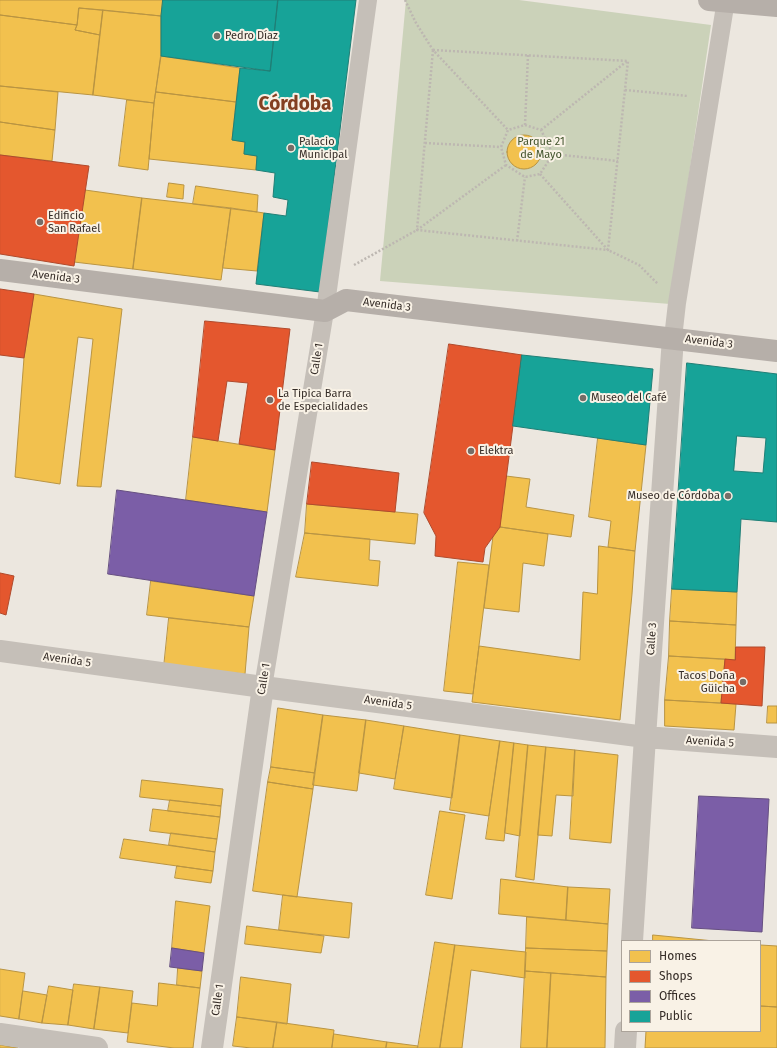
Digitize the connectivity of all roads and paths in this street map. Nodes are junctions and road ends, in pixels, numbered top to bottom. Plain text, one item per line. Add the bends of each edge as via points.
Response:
1 (368, 0) edge
2 (405, 0) edge
3 (720, 1) edge
4 (777, 6) edge
5 (433, 50) junction
6 (528, 56) junction
7 (628, 61) junction
8 (625, 90) junction
9 (710, 98) junction
10 (525, 125) junction
11 (508, 130) junction
12 (541, 130) junction
13 (425, 143) junction
14 (501, 148) junction
15 (553, 154) junction
16 (618, 161) junction
17 (506, 165) junction
18 (540, 174) junction
19 (524, 177) junction
20 (416, 230) junction
21 (517, 241) junction
22 (608, 250) junction
23 (0, 270) edge
24 (330, 279) junction
25 (677, 303) junction
26 (325, 311) junction
27 (673, 338) junction
28 (777, 351) edge
29 (0, 651) edge
30 (263, 687) junction
31 (645, 737) junction
32 (777, 747) edge
33 (632, 940) edge
34 (626, 1032) edge
35 (0, 1034) edge
36 (97, 1048) edge
37 (212, 1048) edge
38 (625, 1048) edge

1 - 24 street, Calle 1
2 - 5 path
3 - 4 main road
3 - 9 street
5 - 6 path
5 - 11 path
5 - 13 path
6 - 7 path
6 - 10 path
7 - 8 path
7 - 12 path
8 - 9 path
8 - 16 path
9 - 25 street
10 - 11 path
10 - 12 path
11 - 14 path
12 - 15 path
13 - 14 path
13 - 20 path
14 - 17 path
15 - 16 path
15 - 18 path
16 - 22 path
17 - 19 path
17 - 20 path
18 - 19 path
18 - 22 path
19 - 21 path
20 - 21 path
20 - 24 path
21 - 22 path
22 - 25 path via 639,265
23 - 26 main road, Avenida 3
24 - 26 street, Calle 1
25 - 27 street
26 - 27 main road, Avenida 3 via 346,300
26 - 30 street, Calle 1
27 - 28 main road, Avenida 3
27 - 31 street, Calle 3
29 - 30 street, Avenida 5
30 - 31 street, Avenida 5
30 - 37 street, Calle 1
31 - 32 street, Avenida 5
31 - 33 street, Calle 3
34 - 38 street
35 - 36 street

